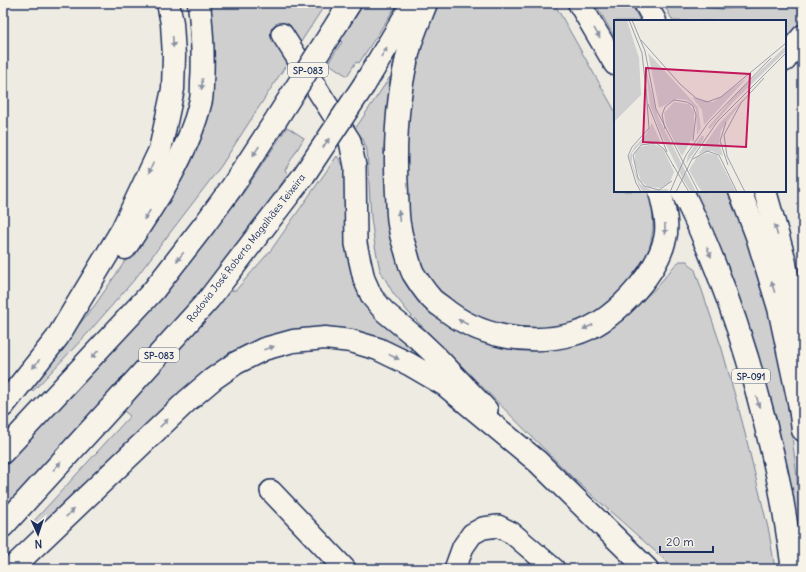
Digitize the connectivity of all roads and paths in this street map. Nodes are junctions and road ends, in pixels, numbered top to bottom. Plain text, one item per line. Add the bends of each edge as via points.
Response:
1 (168, 3) edge
2 (199, 3) edge
3 (350, 3) edge
4 (413, 3) edge
5 (426, 3) edge
6 (579, 3) edge
7 (645, 3) edge
8 (654, 20) edge
9 (282, 34) dead end
10 (803, 36) edge
11 (786, 58) edge
12 (614, 62) edge
13 (660, 192) edge
14 (682, 192) edge
15 (740, 192) edge
16 (765, 192) edge
17 (57, 338) junction
18 (3, 406) edge
19 (800, 407) junction
20 (803, 430) edge
21 (3, 452) edge
22 (538, 462) junction
23 (271, 491) dead end
24 (3, 526) edge
25 (12, 569) edge
26 (345, 569) edge
27 (455, 569) edge
28 (554, 569) edge
29 (647, 569) edge
30 (793, 569) edge

1 -> 17 main road via 174,56 173,89 160,150 122,230
2 -> 17 main road via 203,35 201,99 176,167 109,273
3 -> 21 main road, SP-083, bridge via 232,188 205,224 153,291
24 -> 4 main road, Rodovia José Roberto Magalhães Teixeira / SP-083, bridge via 209,299 304,175 364,85
13 -> 5 main road via 665,213 666,238 657,261 644,282 599,322 575,334 528,339 477,329 453,317 430,298 412,272 399,229 396,168 398,111 404,71
6 -> 12 main road
7 - 8 main road
9 - 22 street via 350,141 355,166 356,244 364,279 372,297 385,312 436,356
10 - 11 main road
14 -> 30 main road, SP-091 via 715,266 751,373 780,489
19 -> 15 main road via 779,308 758,236
19 -> 16 main road via 796,323 784,258
17 -> 18 main road
19 - 20 main road
25 -> 22 main road via 213,379 236,363 264,349 294,341 325,338 351,341 378,349 409,364 445,385
22 - 29 main road
23 - 26 street
27 - 28 street via 463,547 472,534 483,528 498,526 512,533

